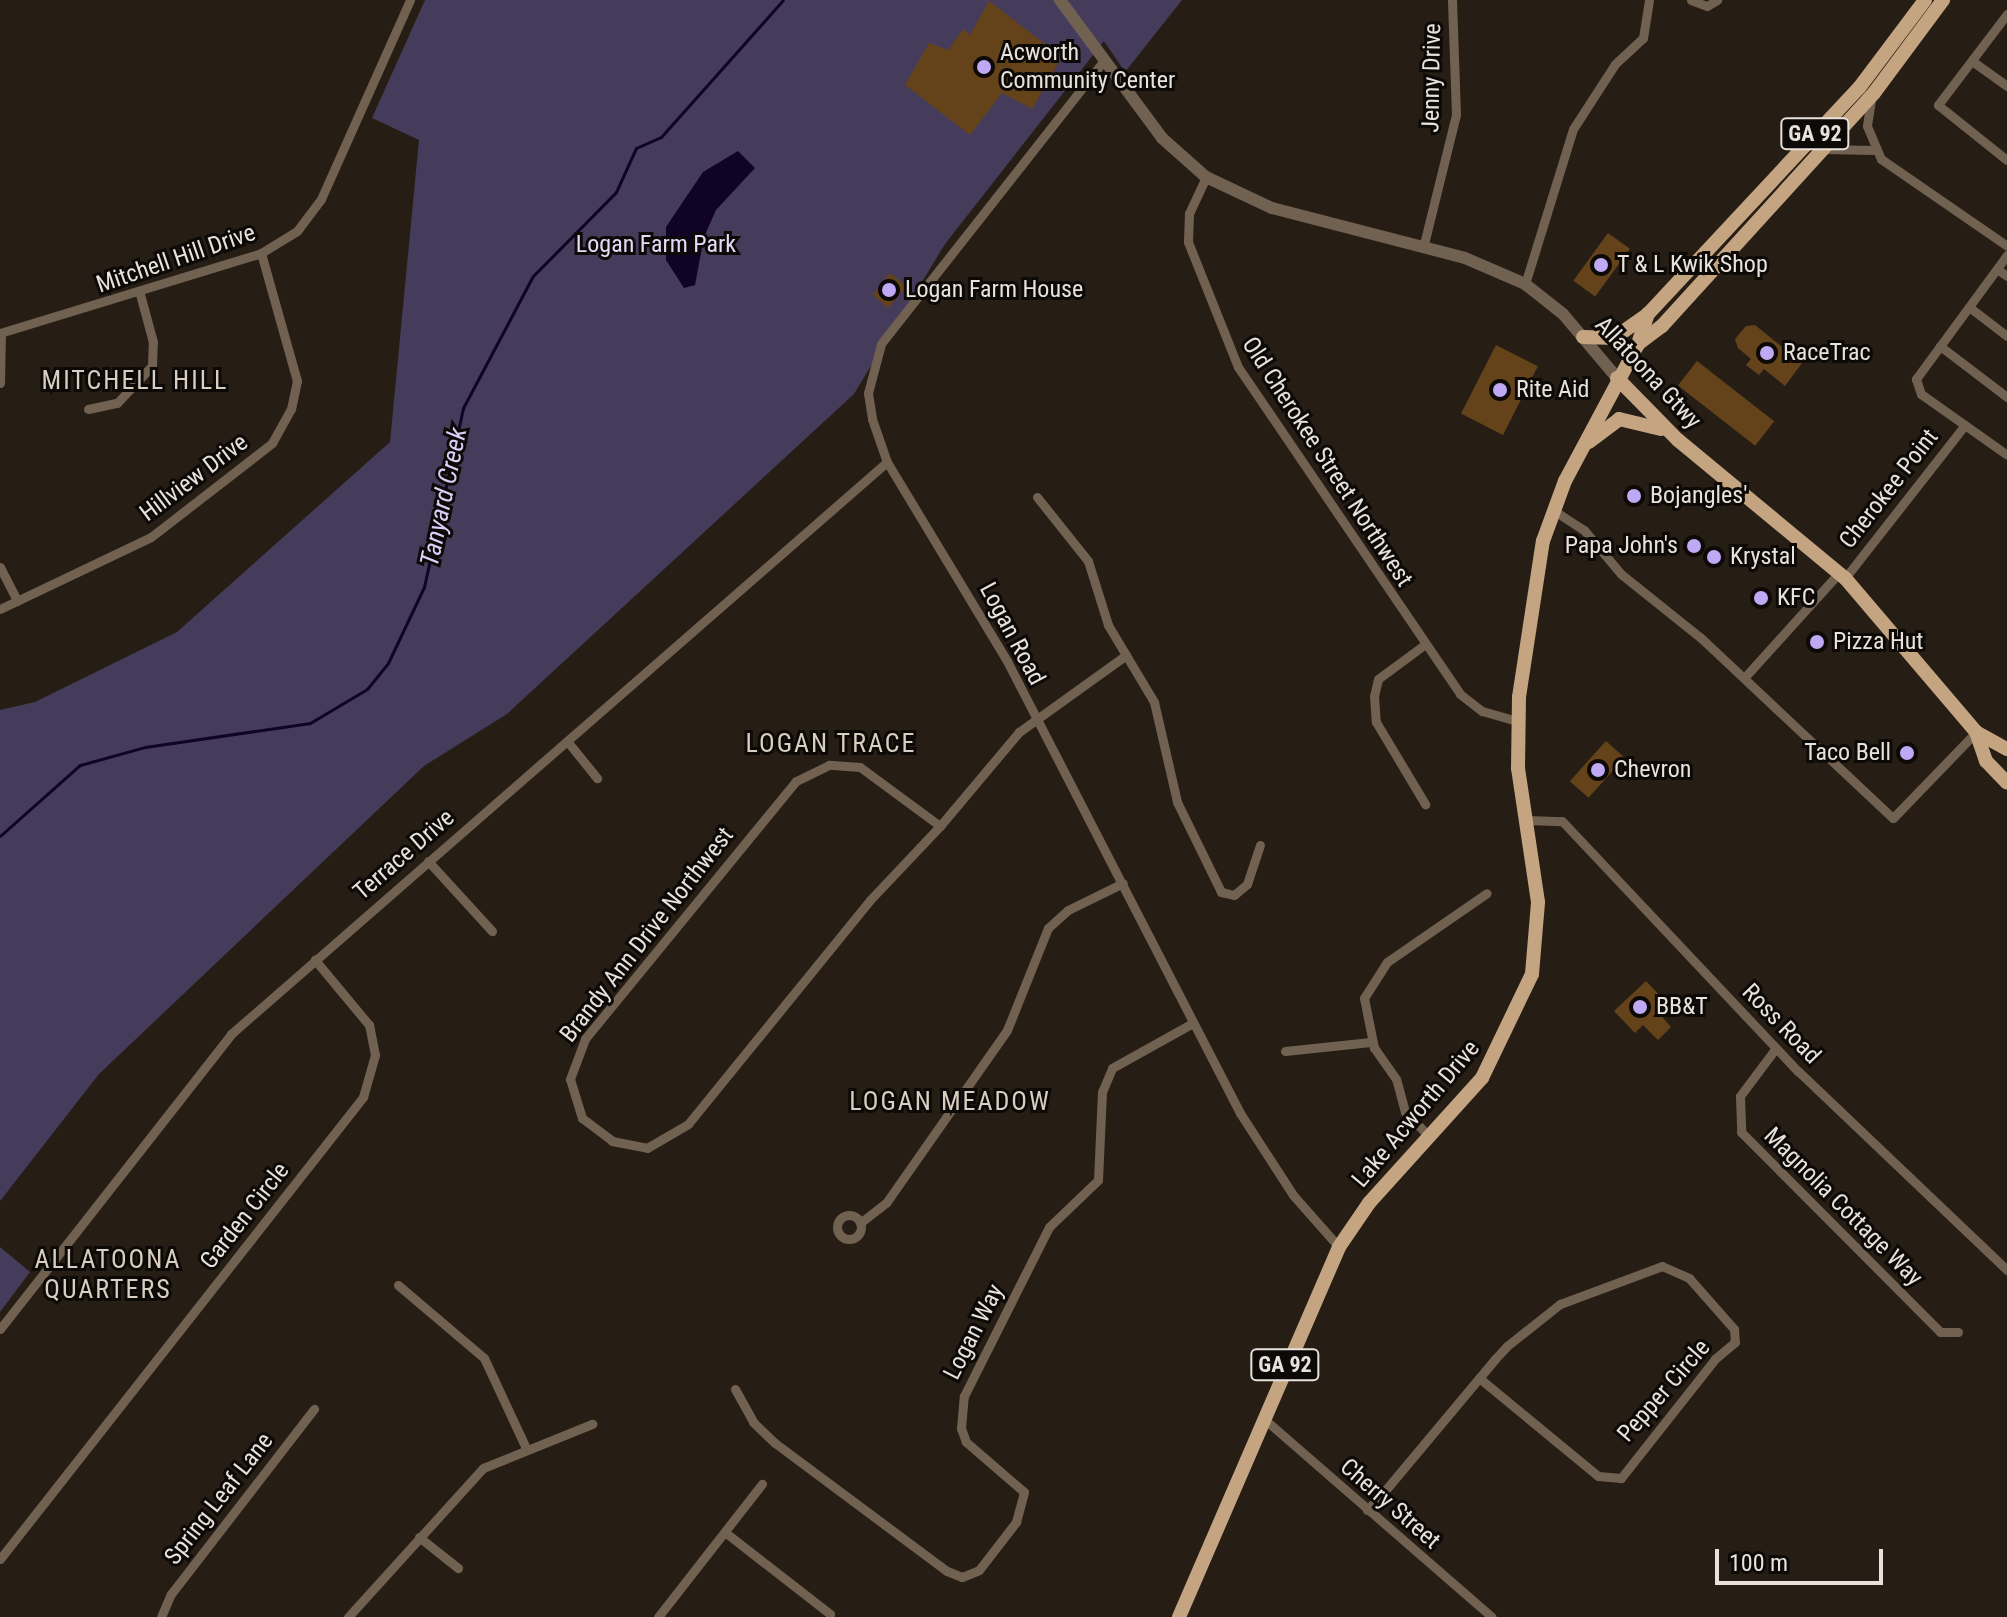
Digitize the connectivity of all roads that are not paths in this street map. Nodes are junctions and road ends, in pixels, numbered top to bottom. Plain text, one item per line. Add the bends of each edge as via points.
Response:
1 (410, 0) edge
2 (1060, 0) edge
3 (1452, 0) edge
4 (1649, 0) edge
5 (1691, 0) edge
6 (1717, 0) edge
7 (1925, 0) edge
8 (1943, 0) edge
9 (2006, 18) edge
10 (1105, 59) junction
11 (1972, 61) junction
12 (2007, 86) edge
13 (1874, 93) junction
14 (1873, 150) junction
15 (1821, 151) junction
16 (2007, 160) edge
17 (1206, 177) junction
18 (2007, 246) edge
19 (1423, 248) junction
20 (261, 253) junction
21 (2007, 255) edge
22 (1997, 269) junction
23 (2007, 276) edge
24 (1525, 284) junction
25 (140, 294) junction
26 (1969, 307) junction
27 (1648, 314) junction
28 (1, 333) edge
29 (2007, 336) edge
30 (1583, 337) junction
31 (1638, 344) junction
32 (1940, 346) junction
33 (1617, 378) junction
34 (0, 383) edge
35 (2007, 397) edge
36 (88, 409) dead end
37 (1965, 425) junction
38 (1672, 435) junction
39 (1580, 451) junction
40 (2007, 455) edge
41 (887, 462) junction
42 (1037, 497) dead end
43 (1553, 510) junction
44 (0, 567) edge
45 (1842, 576) junction
46 (17, 601) junction
47 (0, 609) edge
48 (1424, 645) junction
49 (1126, 655) junction
50 (1744, 678) junction
51 (1034, 718) junction
52 (1518, 721) junction
53 (1976, 732) junction
54 (567, 741) junction
55 (2007, 749) edge
56 (597, 778) dead end
57 (2007, 783) edge
58 (1425, 804) dead end
59 (1526, 820) junction
60 (940, 826) junction
61 (1260, 845) dead end
62 (428, 861) junction
63 (1123, 883) junction
64 (1487, 893) dead end
65 (492, 931) dead end
66 (315, 960) junction
67 (1193, 1023) junction
68 (1371, 1042) junction
69 (1776, 1048) junction
70 (1285, 1051) dead end
71 (1430, 1137) junction
72 (860, 1223) dead end
73 (1339, 1247) junction
74 (2007, 1270) edge
75 (398, 1285) dead end
76 (0, 1329) edge
77 (1958, 1332) dead end
78 (1479, 1378) junction
79 (735, 1389) dead end
80 (314, 1409) dead end
81 (1263, 1418) junction
82 (592, 1424) dead end
83 (526, 1448) junction
84 (762, 1484) dead end
85 (1367, 1510) junction
86 (726, 1533) junction
87 (419, 1537) junction
88 (0, 1559) edge
89 (458, 1568) dead end
90 (830, 1614) dead end
91 (161, 1617) edge
92 (348, 1617) edge
93 (658, 1617) edge
94 (1179, 1617) edge
95 (1492, 1617) edge

1 - 20 street, Mitchell Hill Drive via 314,210 297,231
2 - 10 street, Allatoona Gtwy
3 - 19 street, Jenny Drive via 1456,115
4 - 24 street via 1643,38 1615,64 1573,129
5 - 6 street via 1707,6
7 - 27 main road, Lake Acworth Drive / GA 92 via 1859,88
8 - 13 main road, Lake Acworth Drive
9 - 11 street
10 - 17 street, Allatoona Gtwy via 1162,138
10 - 41 street, Logan Road via 881,344 868,393
11 - 12 street
11 - 16 street via 1938,105 1940,112
13 - 14 street via 1866,116
13 - 15 main road, Lake Acworth Drive / GA 92
14 - 15 street
14 - 18 street
15 - 31 main road, Lake Acworth Drive / GA 92 via 1662,326
17 - 19 street, Allatoona Gtwy via 1272,208
17 - 48 street, Old Cherokee Street Northwest via 1187,231 1226,345
19 - 24 street, Allatoona Gtwy
20 - 25 street, Mitchell Hill Drive
20 - 46 street, Hillview Drive via 297,381 291,409 272,443 151,537
21 - 22 street
22 - 23 street
22 - 26 street
24 - 30 street, Allatoona Gtwy
25 - 28 street, Mitchell Hill Drive
25 - 36 street via 153,342 152,366 117,403
26 - 29 street
26 - 32 street
27 - 30 main road via 1614,338
27 - 31 main road, Lake Acworth Drive / GA 92
28 - 34 street
30 - 33 street, Allatoona Gtwy
31 - 33 main road, Lake Acworth Drive / GA 92
32 - 35 street
32 - 37 street via 1916,379 1921,394
33 - 38 main road, Allatoona Gtwy
33 - 39 main road, Lake Acworth Drive / GA 92
37 - 40 street
37 - 45 street, Cherokee Point
38 - 39 main road via 1619,419
38 - 45 main road, Allatoona Gtwy
39 - 43 main road, Lake Acworth Drive / GA 92
41 - 51 street, Logan Road via 1007,661
41 - 54 street, Terrace Drive
42 - 49 street via 1088,561 1108,625
43 - 50 street via 1584,530 1621,574
43 - 52 main road, Lake Acworth Drive / GA 92 via 1528,617
44 - 46 street
45 - 50 street, Cherokee Point
45 - 53 main road, Allatoona Gtwy
46 - 47 street, Hillview Drive
48 - 52 street, Old Cherokee Street Northwest via 1471,704
48 - 58 street via 1378,679 1374,696 1376,722
49 - 51 street, Brandy Ann Drive Northwest
49 - 61 street via 1154,702 1177,802 1221,892 1234,895 1247,884
50 - 53 street via 1893,818
51 - 60 street, Brandy Ann Drive Northwest
51 - 63 street, Logan Road
52 - 59 main road, Lake Acworth Drive / GA 92
53 - 55 main road
53 - 57 main road via 1986,761
54 - 56 street
54 - 62 street, Terrace Drive
59 - 69 street, Ross Road via 1562,821
59 - 71 main road, Lake Acworth Drive / GA 92 via 1539,924 1532,974 1499,1051
60 - 60 street, Brandy Ann Drive Northwest via 870,900 688,1124 662,1143 630,1147 598,1133 582,1118 570,1079 585,1039 796,781 829,765 860,767
62 - 65 street
62 - 66 street, Terrace Drive
63 - 67 street, Logan Road
63 - 72 street via 1068,910 1048,928 1007,1030 886,1203
64 - 68 street via 1372,978 1363,1010
66 - 76 street, Terrace Drive via 231,1034
66 - 88 street, Garden Circle via 369,1025 375,1055 363,1097
67 - 73 street, Logan Road via 1258,1143
67 - 79 street, Logan Way via 1112,1068 1102,1092 1098,1180 1049,1227 964,1396 961,1428 966,1442 1024,1492 1016,1522 979,1570 962,1577 947,1571 775,1443 753,1422
68 - 70 street
68 - 71 street via 1396,1079 1405,1112
69 - 74 street, Ross Road
69 - 77 street, Magnolia Cottage Way via 1740,1096 1741,1132 1940,1332
71 - 73 main road, Lake Acworth Drive / GA 92
73 - 81 main road, Lake Acworth Drive / GA 92
75 - 83 street via 484,1358
78 - 78 street, Pepper Circle via 1547,1311 1649,1267 1681,1272 1734,1329 1735,1342 1684,1395 1621,1478 1598,1476
78 - 85 street, Pepper Circle
80 - 91 street, Spring Leaf Lane via 171,1594
81 - 85 street, Cherry Street
81 - 94 main road, Lake Acworth Drive / GA 92
82 - 83 street via 572,1436
83 - 87 street via 467,1482
84 - 86 street
85 - 95 street, Cherry Street
86 - 90 street
86 - 93 street
87 - 89 street
87 - 92 street

